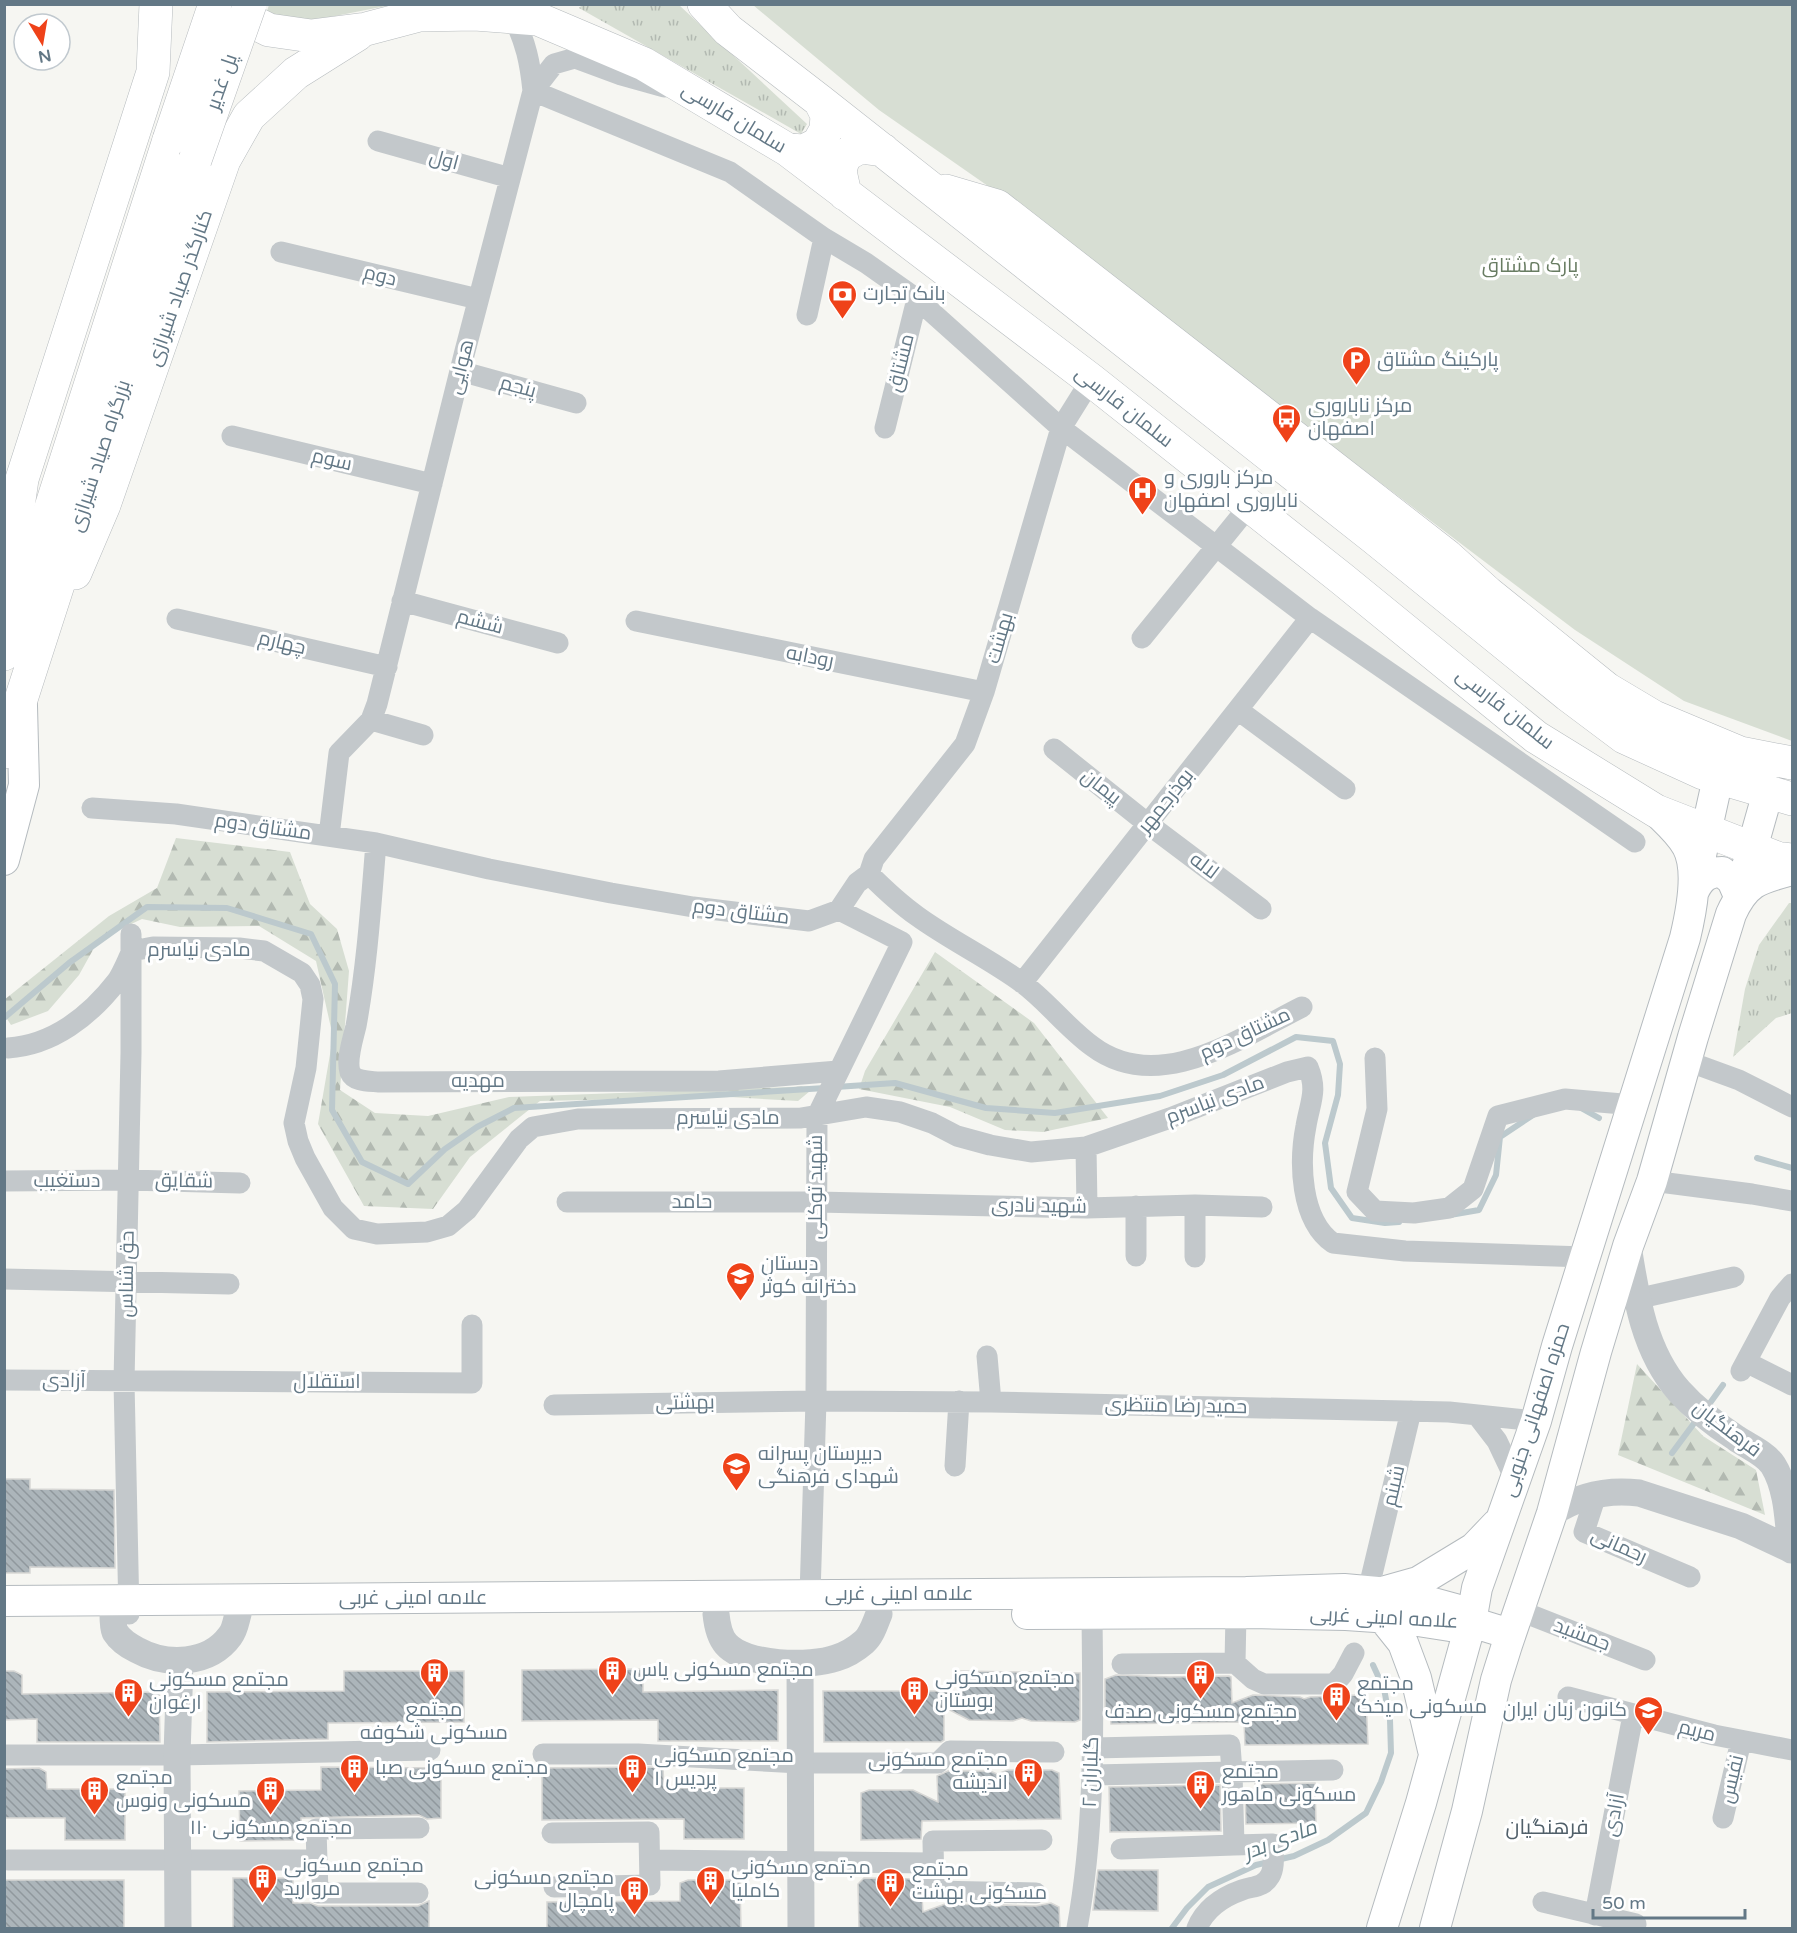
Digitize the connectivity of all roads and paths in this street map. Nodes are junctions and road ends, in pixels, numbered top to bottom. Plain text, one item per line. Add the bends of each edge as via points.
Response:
1 (156, 4) edge
2 (215, 4) edge
3 (219, 4) edge
4 (250, 4) edge
5 (704, 4) edge
6 (535, 13) edge
7 (366, 29) junction
8 (153, 72) junction
9 (533, 91) junction
10 (697, 96) junction
11 (820, 101) junction
12 (249, 116) junction
13 (169, 140) joint
14 (378, 141) dead end
15 (788, 150) junction
16 (883, 150) junction
17 (195, 160) joint
18 (510, 178) junction
19 (927, 185) junction
20 (845, 194) junction
21 (824, 238) junction
22 (281, 252) dead end
23 (478, 299) junction
24 (917, 299) junction
25 (807, 315) dead end
26 (460, 371) junction
27 (1091, 380) junction
28 (576, 403) dead end
29 (885, 428) dead end
30 (1061, 428) junction
31 (232, 436) dead end
32 (432, 484) junction
33 (1250, 505) junction
34 (1217, 546) junction
35 (402, 601) junction
36 (4, 606) edge
37 (1310, 618) junction
38 (177, 620) dead end
39 (636, 621) dead end
40 (1142, 638) dead end
41 (558, 643) dead end
42 (4, 654) edge
43 (387, 667) junction
44 (984, 692) junction
45 (21, 699) junction
46 (1238, 710) junction
47 (371, 720) junction
48 (423, 735) dead end
49 (1054, 749) dead end
50 (4, 752) edge
51 (1792, 763) edge
52 (1718, 778) junction
53 (1345, 789) dead end
54 (1780, 796) edge
55 (92, 808) dead end
56 (1656, 811) junction
57 (1148, 824) junction
58 (1706, 831) junction
59 (329, 836) junction
60 (1635, 842) dead end
61 (376, 843) junction
62 (1752, 849) junction
63 (4, 860) edge
64 (1792, 860) edge
65 (1792, 870) edge
66 (869, 874) junction
67 (1693, 893) junction
68 (1739, 896) junction
69 (1261, 909) dead end
70 (839, 910) junction
71 (131, 943) junction
72 (1022, 983) junction
73 (1302, 1007) dead end
74 (8, 1048) dead end
75 (1375, 1058) dead end
76 (1687, 1061) junction
77 (838, 1071) junction
78 (1634, 1105) junction
79 (1792, 1107) edge
80 (817, 1116) junction
81 (1086, 1147) junction
82 (129, 1180) junction
83 (4, 1181) edge
84 (1652, 1181) junction
85 (240, 1183) dead end
86 (567, 1202) dead end
87 (816, 1202) junction
88 (1792, 1202) edge
89 (1195, 1205) junction
90 (1136, 1206) junction
91 (1262, 1207) dead end
92 (1088, 1208) junction
93 (1628, 1246) junction
94 (1136, 1256) dead end
95 (1195, 1257) dead end
96 (1585, 1257) junction
97 (1734, 1277) dead end
98 (4, 1279) edge
99 (127, 1281) junction
100 (229, 1284) dead end
101 (1792, 1284) edge
102 (1636, 1299) junction
103 (472, 1325) dead end
104 (987, 1356) dead end
105 (4, 1380) edge
106 (124, 1382) junction
107 (1792, 1385) edge
108 (816, 1401) junction
109 (959, 1401) junction
110 (991, 1402) junction
111 (554, 1405) dead end
112 (1411, 1411) junction
113 (1477, 1414) junction
114 (1536, 1421) junction
115 (1792, 1465) edge
116 (955, 1466) dead end
117 (1515, 1479) junction
118 (1783, 1490) junction
119 (1596, 1495) junction
120 (1552, 1513) junction
121 (1501, 1520) junction
122 (1792, 1550) edge
123 (1690, 1577) dead end
124 (810, 1595) junction
125 (4, 1601) edge
126 (1378, 1601) junction
127 (123, 1609) junction
128 (4, 1614) edge
129 (237, 1614) junction
130 (716, 1614) junction
131 (879, 1614) junction
132 (1092, 1614) junction
133 (1236, 1614) junction
134 (1471, 1622) junction
135 (1514, 1622) junction
136 (1354, 1653) dead end
137 (1646, 1660) dead end
138 (180, 1662) junction
139 (1235, 1663) junction
140 (800, 1664) junction
141 (1122, 1664) dead end
142 (1568, 1697) dead end
143 (1633, 1715) junction
144 (1741, 1741) junction
145 (1093, 1748) junction
146 (430, 1750) dead end
147 (1792, 1750) edge
148 (1054, 1752) dead end
149 (543, 1754) dead end
150 (4, 1755) edge
151 (177, 1755) junction
152 (1434, 1755) junction
153 (800, 1763) junction
154 (1333, 1770) dead end
155 (1232, 1772) junction
156 (1093, 1775) junction
157 (1421, 1803) junction
158 (1467, 1811) junction
159 (1723, 1818) dead end
160 (419, 1828) dead end
161 (552, 1833) dead end
162 (1042, 1840) dead end
163 (1234, 1845) junction
164 (1121, 1850) dead end
165 (8, 1860) dead end
166 (178, 1860) junction
167 (317, 1860) junction
168 (650, 1860) junction
169 (801, 1863) junction
170 (933, 1863) junction
171 (554, 1887) dead end
172 (418, 1893) dead end
173 (1036, 1893) dead end
174 (1543, 1902) dead end
175 (1595, 1915) junction
176 (1636, 1924) dead end
177 (178, 1929) edge
178 (801, 1929) edge
179 (1077, 1929) edge
180 (1197, 1929) edge
181 (1382, 1929) edge
182 (1436, 1929) edge

1 - 8 main road
2 - 13 main road, پل غدیر, bridge
3 - 7 main road via 269,30 311,36
4 - 17 main road, پل غدیر, bridge
5 - 11 main road via 728,30
6 - 7 main road, سلمان فارسی via 419,15
6 - 9 street, هوایی via 523,38 530,58
6 - 10 main road, سلمان فارسی via 644,64
7 - 12 main road, کنارگذر صیاد شیرازی via 296,73
8 - 12 main road via 182,67 210,73 234,90
8 - 36 main road via 22,479
9 - 10 street via 554,64 575,58
9 - 18 street, هوایی
9 - 21 street, سلمان فارسی via 730,172
10 - 15 main road, سلمان فارسی
11 - 15 main road via 827,115 826,130 818,144 804,151
11 - 16 main road
12 - 45 main road, کنارگذر صیاد شیرازی via 224,160 104,505
13 - 42 main road, بزرگراه صیاد شیرازی
14 - 18 street, اول
15 - 20 main road, سلمان فارسی
16 - 19 main road
16 - 20 main road via 860,147 844,156 840,171
17 - 45 main road, بزرگراه صیاد شیرازی
18 - 23 street, هوایی
19 - 51 main road via 997,206 1447,556 1607,689 1654,717 1740,753
19 - 52 main road via 1624,737
20 - 27 main road, سلمان فارسی
21 - 24 street, سلمان فارسی
21 - 25 street
22 - 23 street, دوم
23 - 26 street, هوایی
24 - 29 street, مشتاق
24 - 30 street, سلمان فارسی
26 - 28 street, پنجم
26 - 32 street, هوایی
27 - 30 street, بهشت
27 - 33 main road, سلمان فارسی
30 - 34 street, سلمان فارسی
30 - 44 street, بهشت
31 - 32 street, سوم
32 - 35 street, هوایی
33 - 34 street
33 - 56 main road, سلمان فارسی via 1536,737
34 - 37 street, سلمان فارسی
34 - 40 street
35 - 41 street, ششم
35 - 43 street, هوایی
37 - 46 street, بوذرجمهر
37 - 60 street, سلمان فارسی
38 - 43 street, چهارم
39 - 44 street, رودابه
43 - 47 street, هوایی
44 - 66 street, بهشت via 965,744 874,859
45 - 50 main road, بزرگراه صیاد شیرازی
45 - 63 main road via 24,785
46 - 53 street
46 - 57 street, بوذرجمهر
47 - 48 street
47 - 59 street, هوایی via 339,753
49 - 57 street, پیمان
52 - 54 main road
52 - 58 main road, حمزه اصفهانی جنوبی
54 - 62 main road, حمزه اصفهانی جنوبی
55 - 59 street, مشتاق دوم via 176,814
56 - 58 main road, سلمان فارسی
56 - 67 main road, حمزه اصفهانی جنوبی via 1688,848
57 - 69 street, لاله
57 - 72 street, بوذرجمهر
58 - 62 main road, سلمان فارسی
58 - 67 main road, حمزه اصفهانی جنوبی
59 - 61 street, مشتاق دوم
61 - 70 street, مشتاق دوم via 489,869 693,907 809,921
61 - 77 street, مهدیه via 361,994 349,1061 356,1078 379,1082 719,1081
62 - 64 main road, سلمان فارسی
62 - 68 main road, حمزه اصفهانی جنوبی
65 - 68 main road via 1751,884
66 - 70 street
66 - 72 street, مشتاق دوم via 916,916
67 - 68 main road via 1703,876 1722,872 1732,880
67 - 78 main road, حمزه اصفهانی جنوبی via 1685,938
68 - 76 main road, حمزه اصفهانی جنوبی
70 - 77 street, شهید توکلی via 902,942
71 - 74 street, مادی نیاسرم via 118,979 72,1026 27,1047
71 - 80 street, مادی نیاسرم via 264,951 302,973 313,999 306,1068 294,1123 297,1141 333,1208 354,1229 398,1234 448,1226 467,1210 519,1139 533,1127 578,1119
71 - 82 street, حق شناس
72 - 73 street, مشتاق دوم via 1092,1047 1120,1062 1149,1067 1217,1050
75 - 78 street via 1377,1109 1357,1192 1375,1211 1414,1213 1449,1208 1473,1189 1498,1116 1565,1099
76 - 79 street via 1739,1080
76 - 84 main road, حمزه اصفهانی جنوبی
77 - 80 street, شهید توکلی
78 - 96 main road, حمزه اصفهانی جنوبی
80 - 81 street, مادی نیاسرم via 866,1107 900,1112 990,1145 1031,1152
80 - 87 street, شهید توکلی
81 - 92 street
81 - 96 street, مادی نیاسرم via 1308,1067 1314,1095 1302,1152 1306,1198 1317,1227 1333,1243 1405,1251
82 - 83 street, دستغیب
82 - 85 street, شقایق
82 - 99 street, حق شناس
84 - 88 street
84 - 93 main road, حمزه اصفهانی جنوبی
86 - 87 street, حامد
87 - 92 street, شهید نادری
87 - 108 street, شهید توکلی
89 - 90 street, شهید نادری
89 - 91 street, شهید نادری
89 - 95 street
90 - 92 street, شهید نادری
90 - 94 street
93 - 102 street, فرهنگیان
93 - 120 main road, حمزه اصفهانی جنوبی
96 - 114 main road, حمزه اصفهانی جنوبی
97 - 102 street
98 - 99 street
99 - 100 street
99 - 106 street, حق شناس
101 - 107 street via 1780,1298 1744,1366
102 - 118 street, فرهنگیان via 1657,1358 1679,1391 1712,1421 1773,1464
103 - 106 street, استقلال via 472,1383
104 - 110 street
105 - 106 street, آزادی
106 - 127 street, حق شناس
108 - 109 street, حمید رضا منتظری
108 - 111 street, بهشتی
108 - 124 street, شهید توکلی
109 - 110 street, حمید رضا منتظری
109 - 116 street
110 - 112 street, حمید رضا منتظری
112 - 113 street, حمید رضا منتظری
112 - 126 street, شبنم via 1376,1561
113 - 114 street, حمید رضا منتظری
113 - 117 street via 1497,1441
114 - 117 main road, حمزه اصفهانی جنوبی
115 - 118 street
117 - 121 main road, حمزه اصفهانی جنوبی
118 - 122 street, فرهنگیان
119 - 120 street, فرهنگیان via 1568,1502
119 - 122 street, فرهنگیان via 1639,1493 1741,1526
119 - 123 street, رحمانی via 1584,1532
120 - 135 main road, حمزه اصفهانی جنوبی
121 - 126 main road via 1474,1548
121 - 134 main road, حمزه اصفهانی جنوبی via 1477,1588
124 - 126 main road, علامه امینی غربی via 1344,1589
124 - 127 main road, علامه امینی غربی
125 - 127 main road, علامه امینی غربی
126 - 133 main road, علامه امینی غربی
126 - 134 main road, علامه امینی غربی via 1450,1626
126 - 152 main road via 1403,1643
127 - 128 main road, علامه امینی غربی
127 - 129 main road, علامه امینی غربی
127 - 138 street via 116,1633 128,1645 162,1660
129 - 130 main road, علامه امینی غربی
129 - 138 street via 230,1636 220,1645 207,1654
130 - 131 main road, علامه امینی غربی
130 - 140 street via 726,1645 742,1655
131 - 132 main road, علامه امینی غربی
131 - 140 street via 866,1641 853,1650 819,1663
132 - 133 main road, علامه امینی غربی
132 - 145 street, گلباران ۲
133 - 139 street
134 - 135 main road
134 - 152 main road, حمزه اصفهانی جنوبی
135 - 137 street, جمشید
135 - 158 main road, حمزه اصفهانی جنوبی
136 - 139 street via 1334,1684 1264,1684
138 - 151 street
139 - 141 street
140 - 153 street
142 - 143 street, مریم
143 - 144 street, مریم
143 - 175 street, آزادی
144 - 147 street, مریم
144 - 159 street, نفیس
145 - 155 street via 1230,1745
145 - 156 street, گلباران ۲
146 - 151 street
148 - 153 street via 950,1751 938,1763
149 - 153 street via 638,1754
150 - 151 street
151 - 166 street
152 - 157 main road, حمزه اصفهانی جنوبی
153 - 169 street
154 - 155 street
155 - 156 street
155 - 163 street
156 - 179 street, گلباران ۲
157 - 158 main road
157 - 181 main road, حمزه اصفهانی جنوبی
158 - 182 main road, حمزه اصفهانی جنوبی
160 - 167 street via 316,1829
161 - 168 street via 649,1832
162 - 170 street via 933,1841
163 - 164 street
163 - 180 street via 1273,1844 1273,1868 1263,1885 1220,1900 1202,1916
165 - 166 street
166 - 167 street
166 - 177 street
167 - 172 street via 318,1893
168 - 169 street
168 - 171 street via 650,1885
169 - 170 street
169 - 178 street
170 - 173 street via 934,1891
174 - 175 street
175 - 176 street

